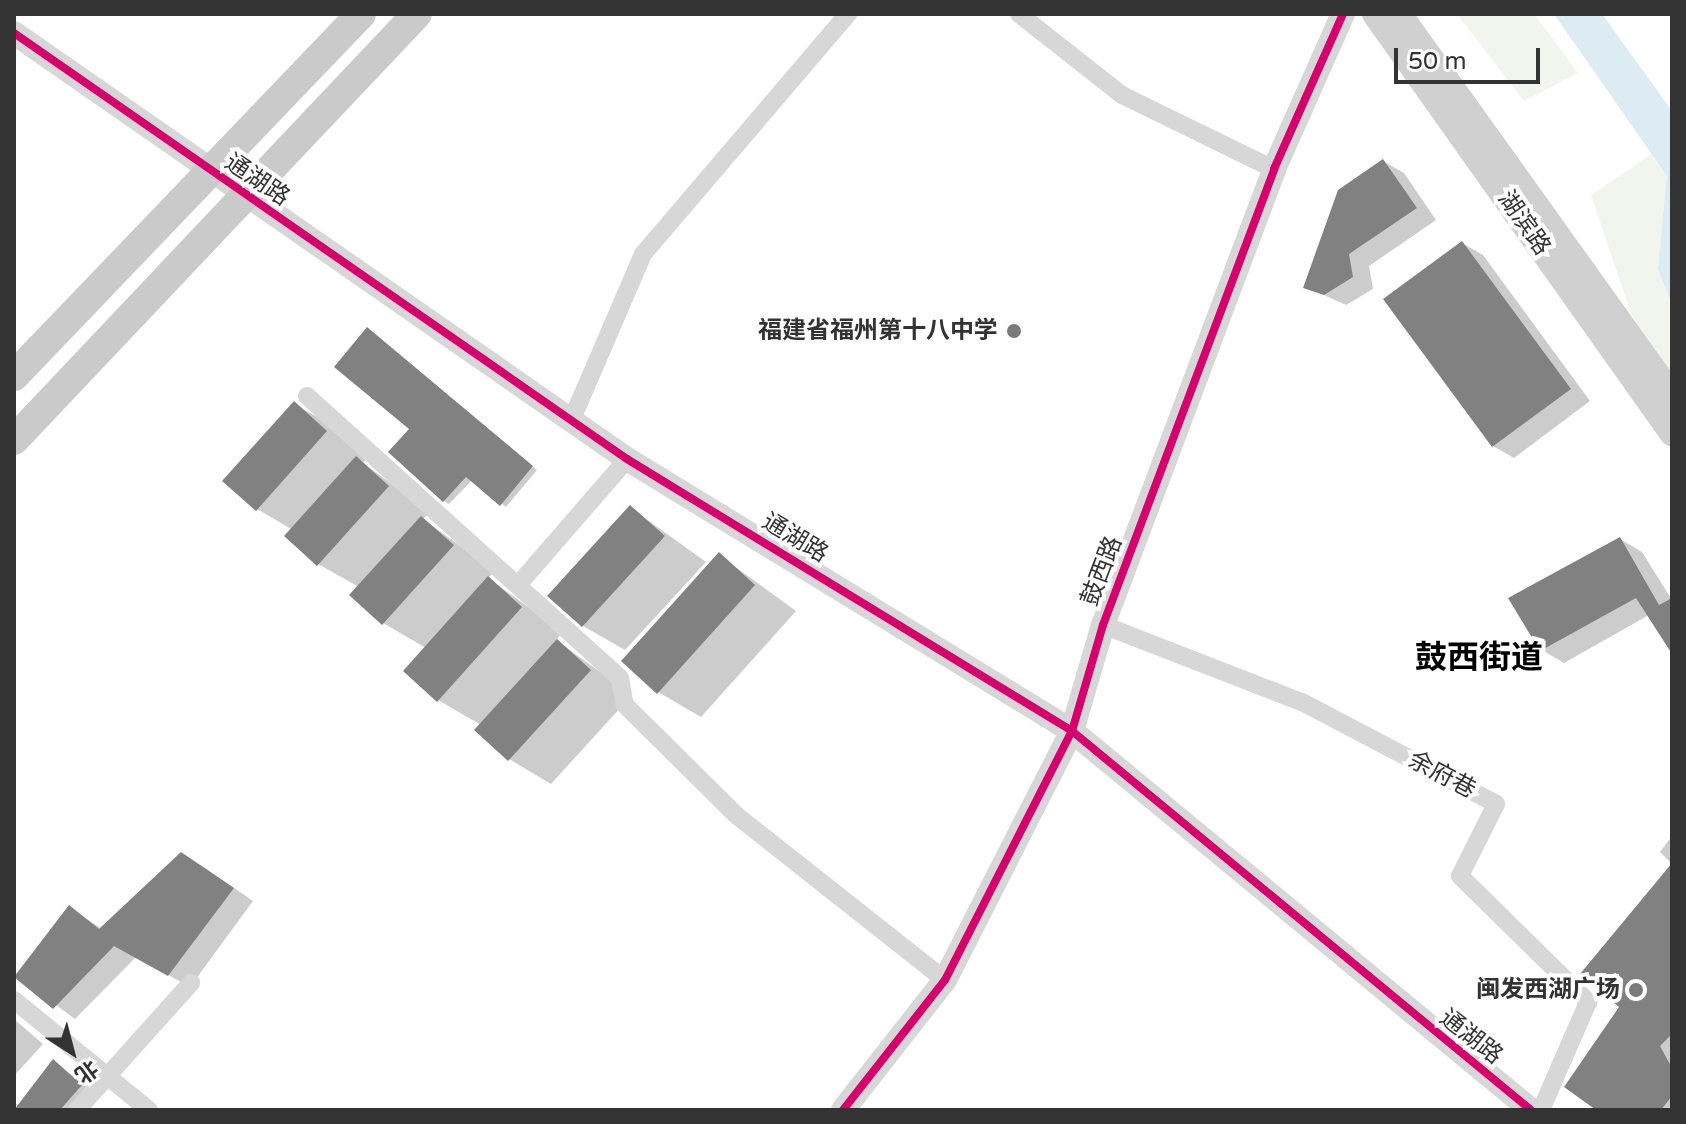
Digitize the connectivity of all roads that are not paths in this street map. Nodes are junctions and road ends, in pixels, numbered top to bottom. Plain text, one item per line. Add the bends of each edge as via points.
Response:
1 (361, 14) edge
2 (417, 14) edge
3 (848, 14) edge
4 (1019, 14) edge
5 (1343, 14) edge
6 (1375, 14) edge
7 (1399, 14) edge
8 (14, 33) edge
9 (206, 169) junction
10 (1274, 169) junction
11 (244, 195) junction
12 (14, 376) edge
13 (1672, 395) edge
14 (307, 396) dead end
15 (572, 419) junction
16 (1672, 433) edge
17 (14, 440) edge
18 (627, 459) junction
19 (518, 585) junction
20 (1103, 625) junction
21 (1072, 731) junction
22 (945, 980) junction
23 (191, 983) dead end
24 (14, 1000) edge
25 (108, 1076) junction
26 (77, 1110) edge
27 (149, 1110) edge
28 (843, 1110) edge
29 (1531, 1110) edge
30 (1541, 1110) edge

1 - 9 main road
2 - 11 main road
3 - 15 street via 643,254
4 - 10 street via 1122,95
5 - 10 street, 鼓西路
6 - 16 main road, 湖滨路
7 - 13 main road, 湖滨路
8 - 9 street, 通湖路
9 - 11 street, 通湖路
9 - 12 main road
10 - 20 street, 鼓西路
11 - 15 street, 通湖路
11 - 17 main road
14 - 19 street
15 - 18 street, 通湖路
18 - 19 street
18 - 21 street, 通湖路
19 - 22 street via 620,678 625,705 736,815
20 - 21 street, 鼓西路
20 - 30 street, 余府巷 via 1302,702 1496,804 1460,876 1588,1002 1563,1047
21 - 22 street, 鼓西路
21 - 29 street, 通湖路
22 - 28 street, 鼓西路
23 - 25 street
24 - 25 street
25 - 26 street
25 - 27 street

